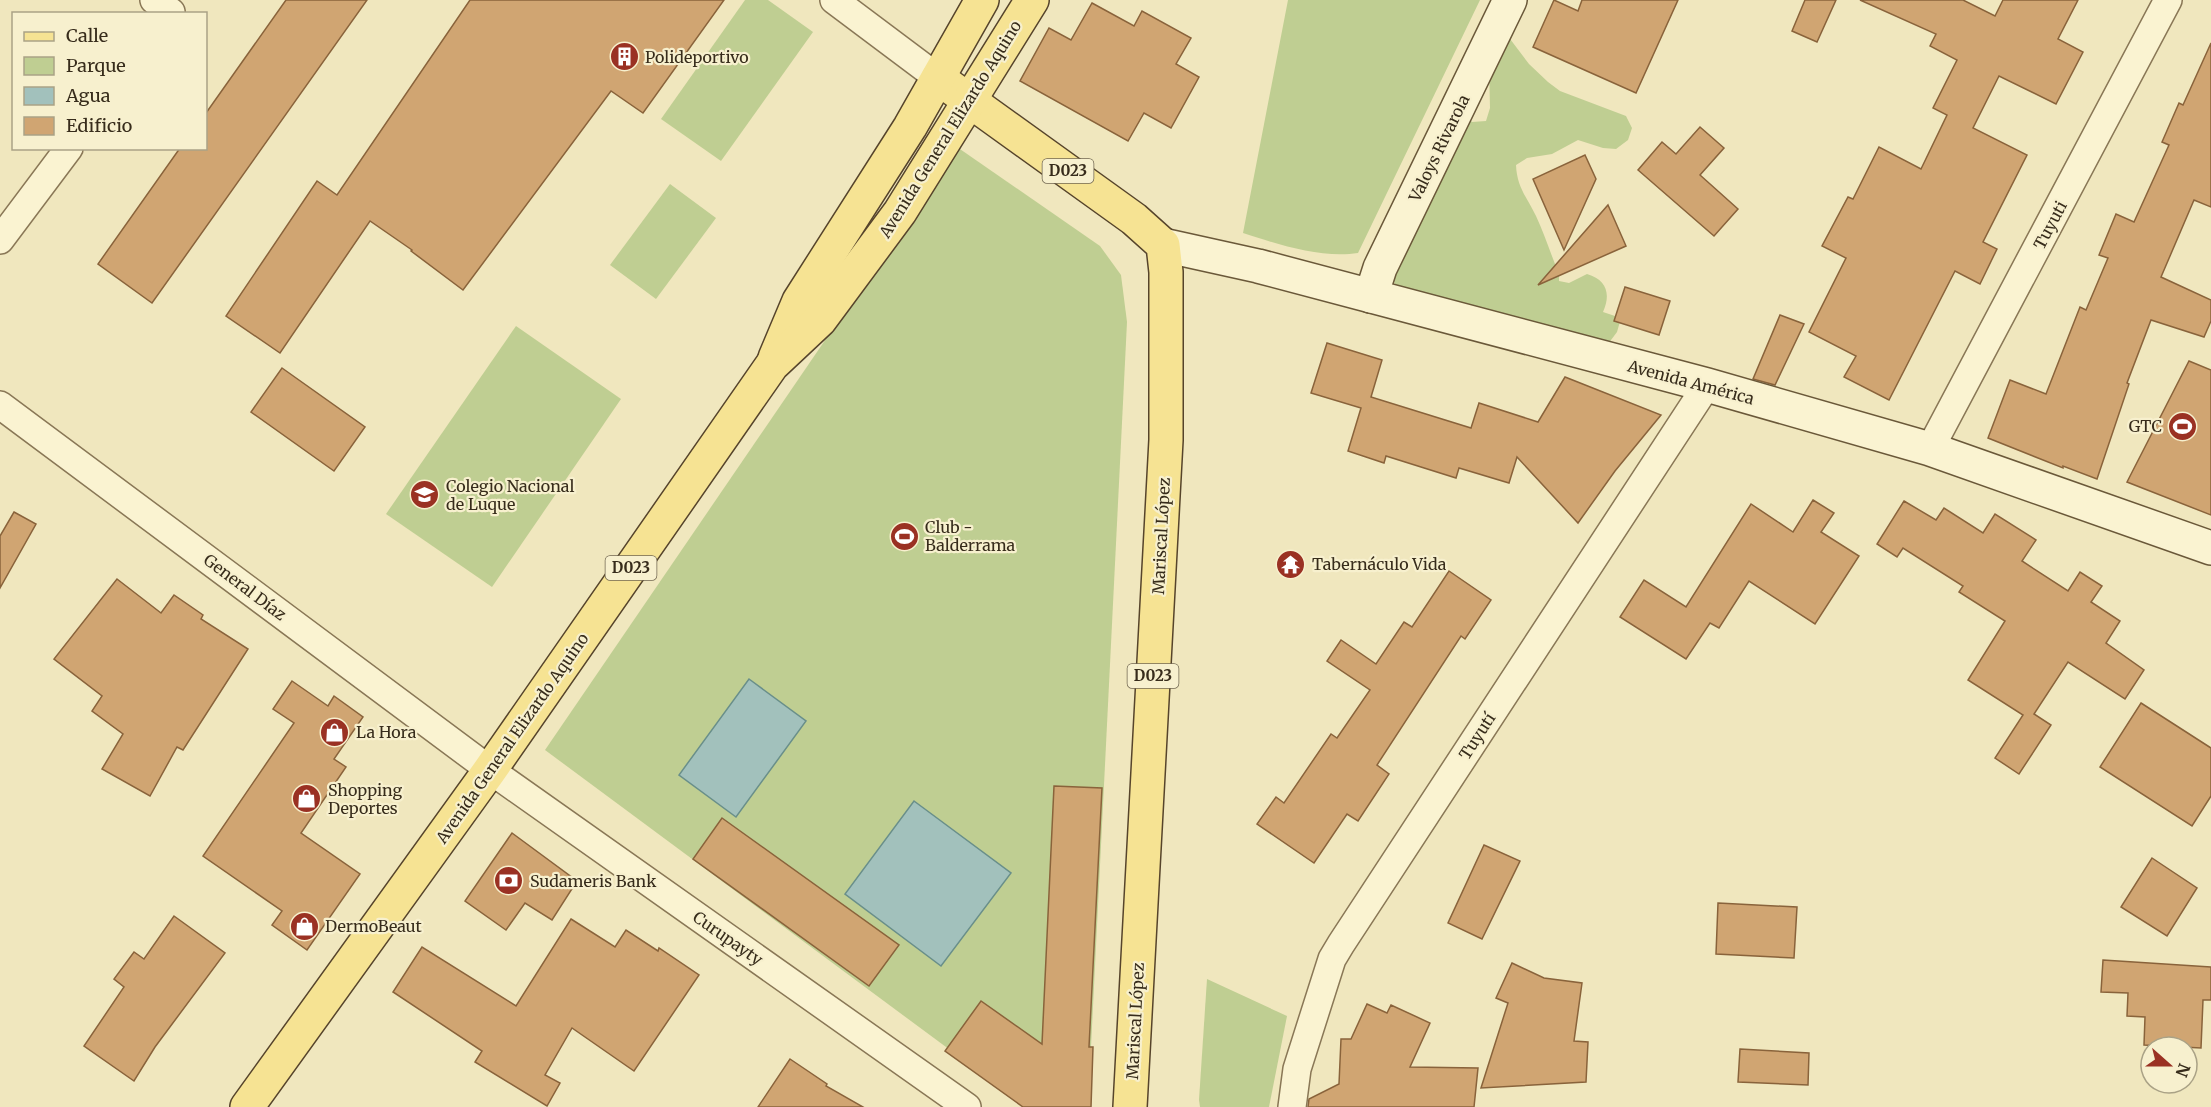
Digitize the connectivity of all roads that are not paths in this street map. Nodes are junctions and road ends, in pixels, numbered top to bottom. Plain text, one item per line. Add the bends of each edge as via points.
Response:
1 (834, 0) edge
2 (982, 0) edge
3 (1032, 0) edge
4 (1510, 0) edge
5 (2168, 0) edge
6 (938, 78) junction
7 (970, 99) junction
8 (68, 150) edge
9 (0, 240) edge
10 (1163, 245) junction
11 (1371, 296) junction
12 (772, 365) junction
13 (1707, 385) junction
14 (0, 405) edge
15 (1930, 449) junction
16 (2211, 548) edge
17 (490, 770) junction
18 (247, 1107) edge
19 (967, 1107) edge
20 (1130, 1107) edge
21 (1292, 1107) edge

1 - 6 street
2 - 6 main road, Avenida General Elizardo Aquino / D023
3 - 7 main road, Avenida General Elizardo Aquino / D023
4 - 11 main road, Valoys Rivarola via 1380,268
5 - 15 street, Tuyuti
6 - 7 main road, D023
6 - 12 main road, Avenida General Elizardo Aquino / D023 via 799,301
7 - 10 main road, D023 via 1134,219
7 - 12 main road, Avenida General Elizardo Aquino / D023 via 900,212 827,311
8 - 9 street
10 - 11 main road, Avenida América
10 - 20 main road, Mariscal López / D023 via 1166,440
11 - 13 main road, Avenida América
12 - 17 main road, Avenida General Elizardo Aquino / D023
13 - 15 main road, Avenida América
13 - 21 street, Tuyutí via 1336,951 1298,1069
14 - 17 street, General Díaz
15 - 16 main road, Avenida América
17 - 18 main road, Avenida General Elizardo Aquino / D023
17 - 19 street, Curupayty

